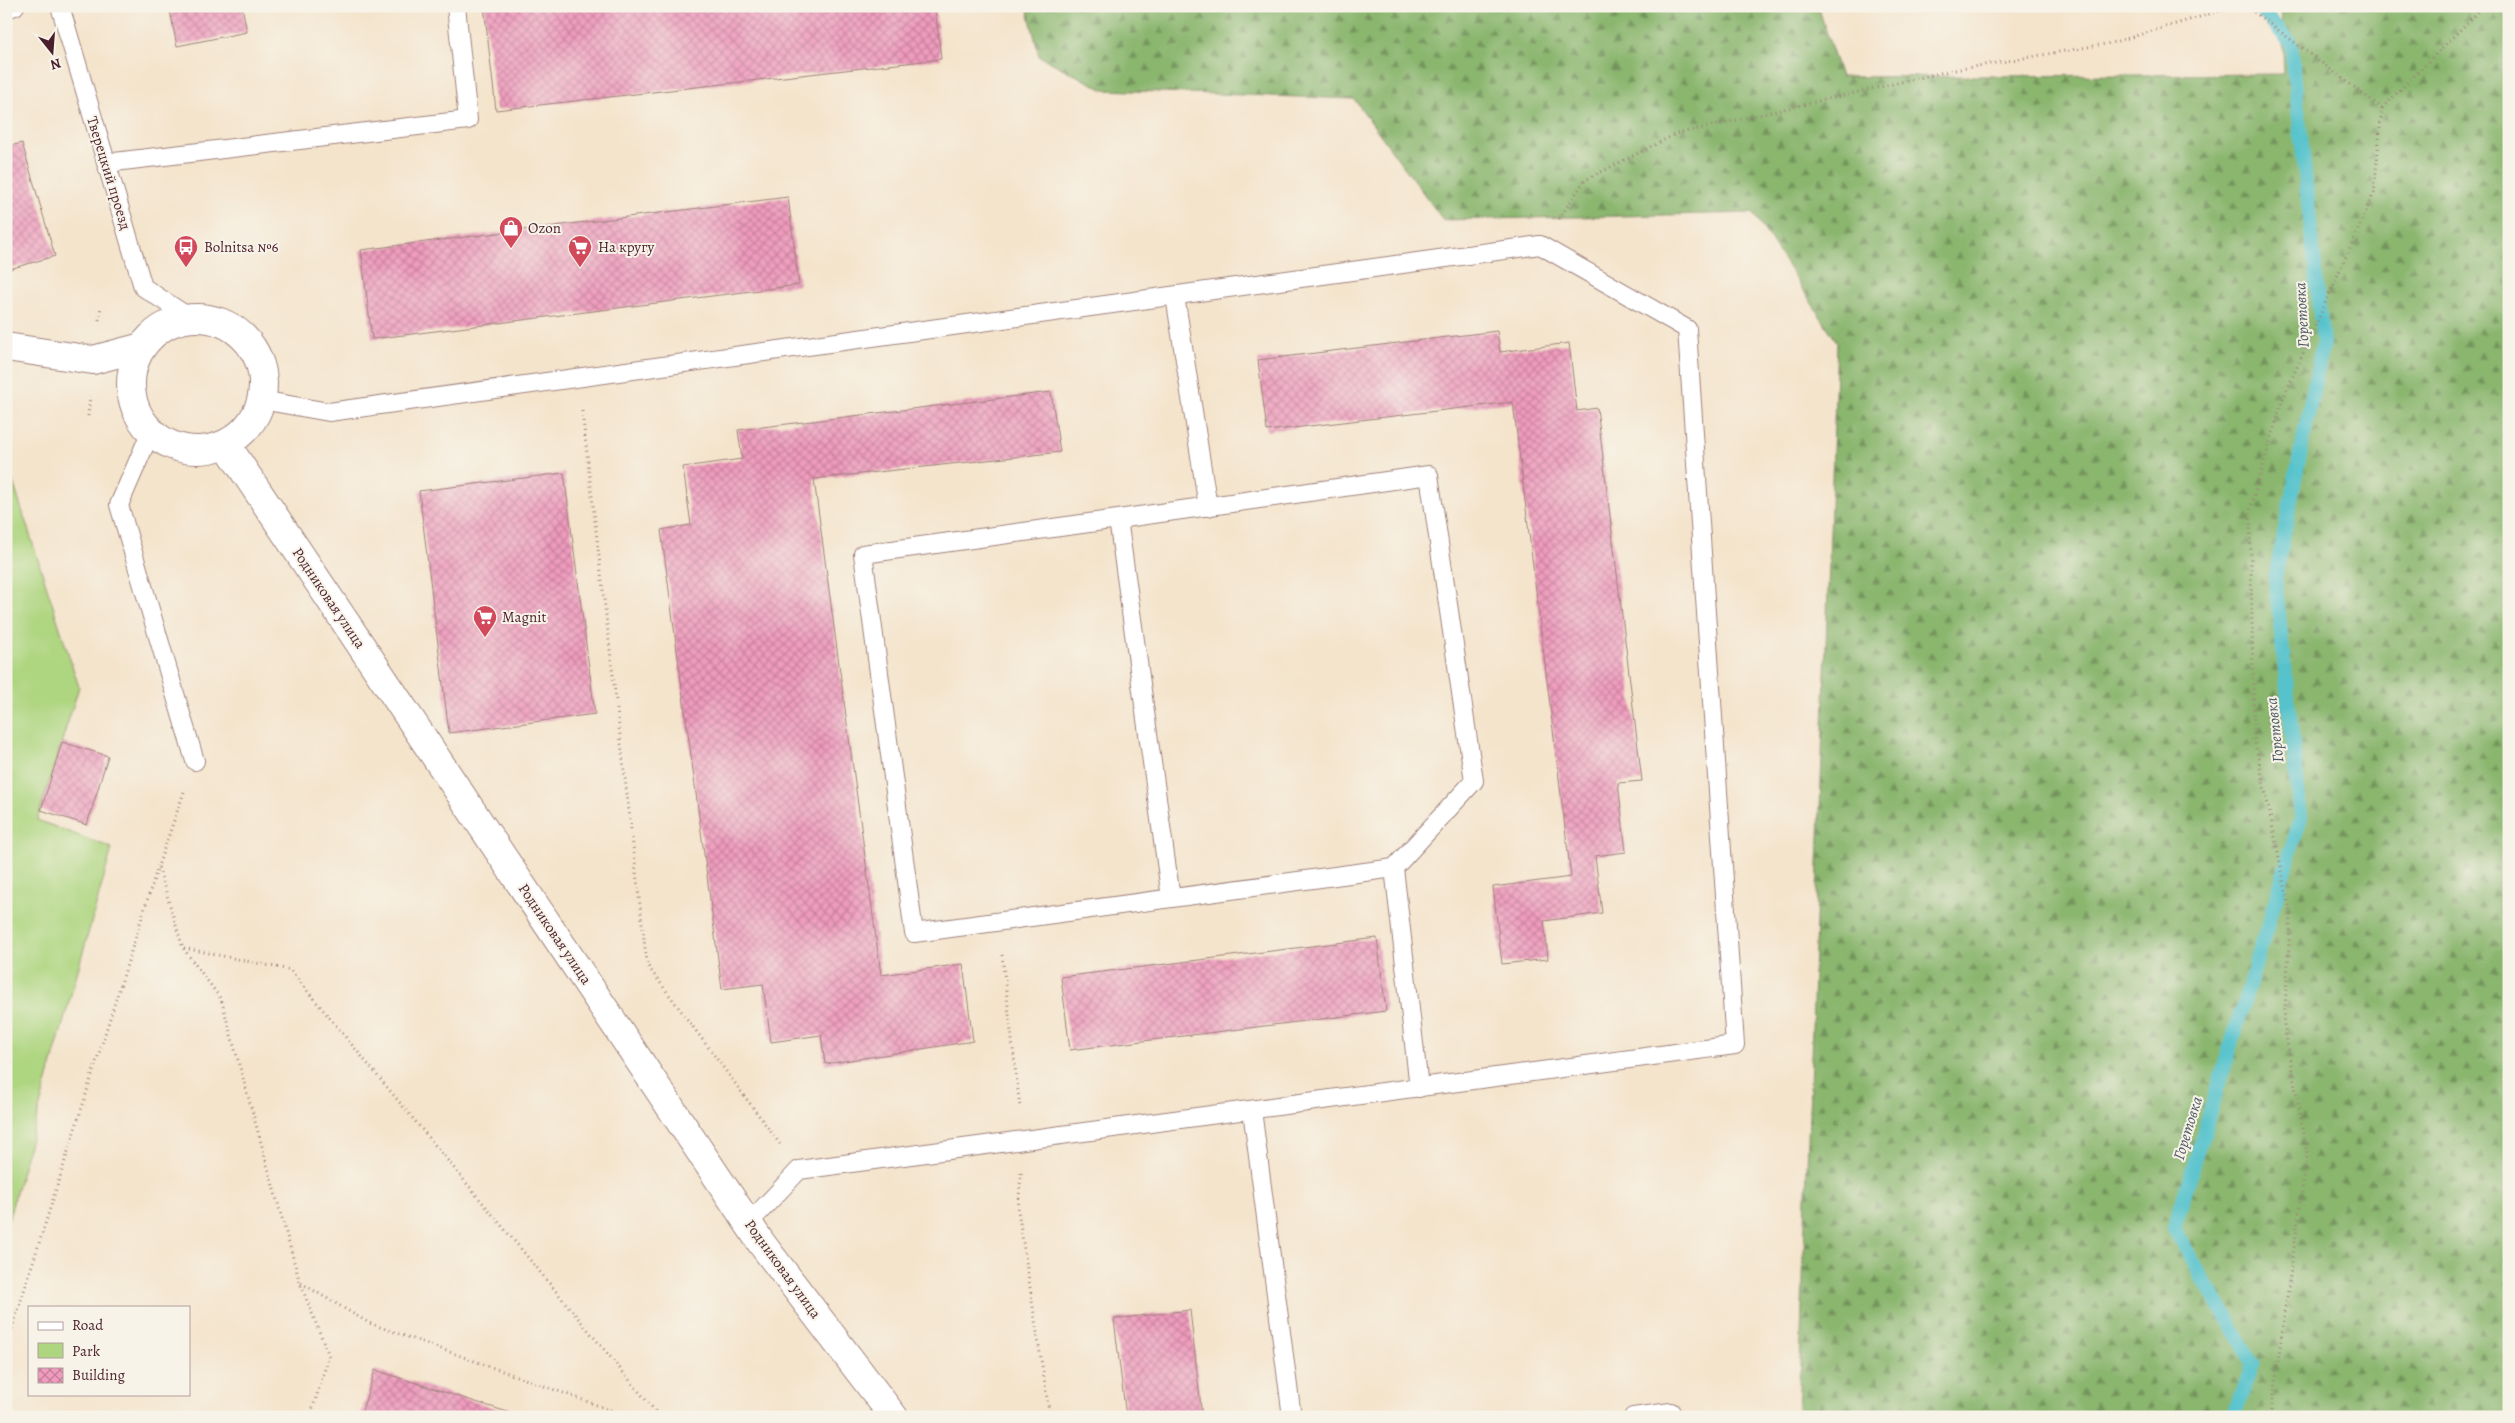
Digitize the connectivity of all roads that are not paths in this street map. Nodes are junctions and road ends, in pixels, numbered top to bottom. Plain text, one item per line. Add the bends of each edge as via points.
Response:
1 (15, 6) edge
2 (60, 6) edge
3 (456, 6) edge
4 (6, 9) edge
5 (106, 163) junction
6 (1175, 296) junction
7 (190, 318) junction
8 (6, 347) edge
9 (142, 347) junction
10 (93, 360) junction
11 (131, 391) junction
12 (261, 400) junction
13 (150, 432) junction
14 (226, 444) junction
15 (1208, 507) junction
16 (1118, 520) junction
17 (195, 761) road end
18 (1394, 868) junction
19 (1171, 898) junction
20 (1419, 1088) junction
21 (1252, 1110) junction
22 (749, 1223) junction
23 (894, 1417) edge
24 (1292, 1417) edge
25 (1633, 1417) edge
26 (1672, 1417) edge

1 - 4 lane
2 - 5 lane, Тверецкий проезд
3 - 5 lane via 468,120
5 - 7 lane, Тверецкий проезд via 143,287
6 - 12 lane via 329,412
6 - 15 lane
6 - 20 lane via 1540,245 1687,329 1735,1045
7 - 9 street via 168,324
7 - 12 street via 213,320 243,336 260,366
8 - 10 street
9 - 10 street
9 - 11 street via 132,368
10 - 11 street
11 - 13 street via 137,414
12 - 14 street via 252,421
13 - 14 street via 170,444 192,450
13 - 17 lane via 119,505
14 - 22 street, Родниковая улица
15 - 16 lane
15 - 18 lane via 1430,475 1474,781
16 - 19 lane
16 - 19 lane via 863,554 914,934
18 - 19 lane
18 - 20 lane
20 - 21 lane
21 - 22 lane via 799,1170
21 - 24 lane
22 - 23 street, Родниковая улица
25 - 26 lane via 1671,1412

